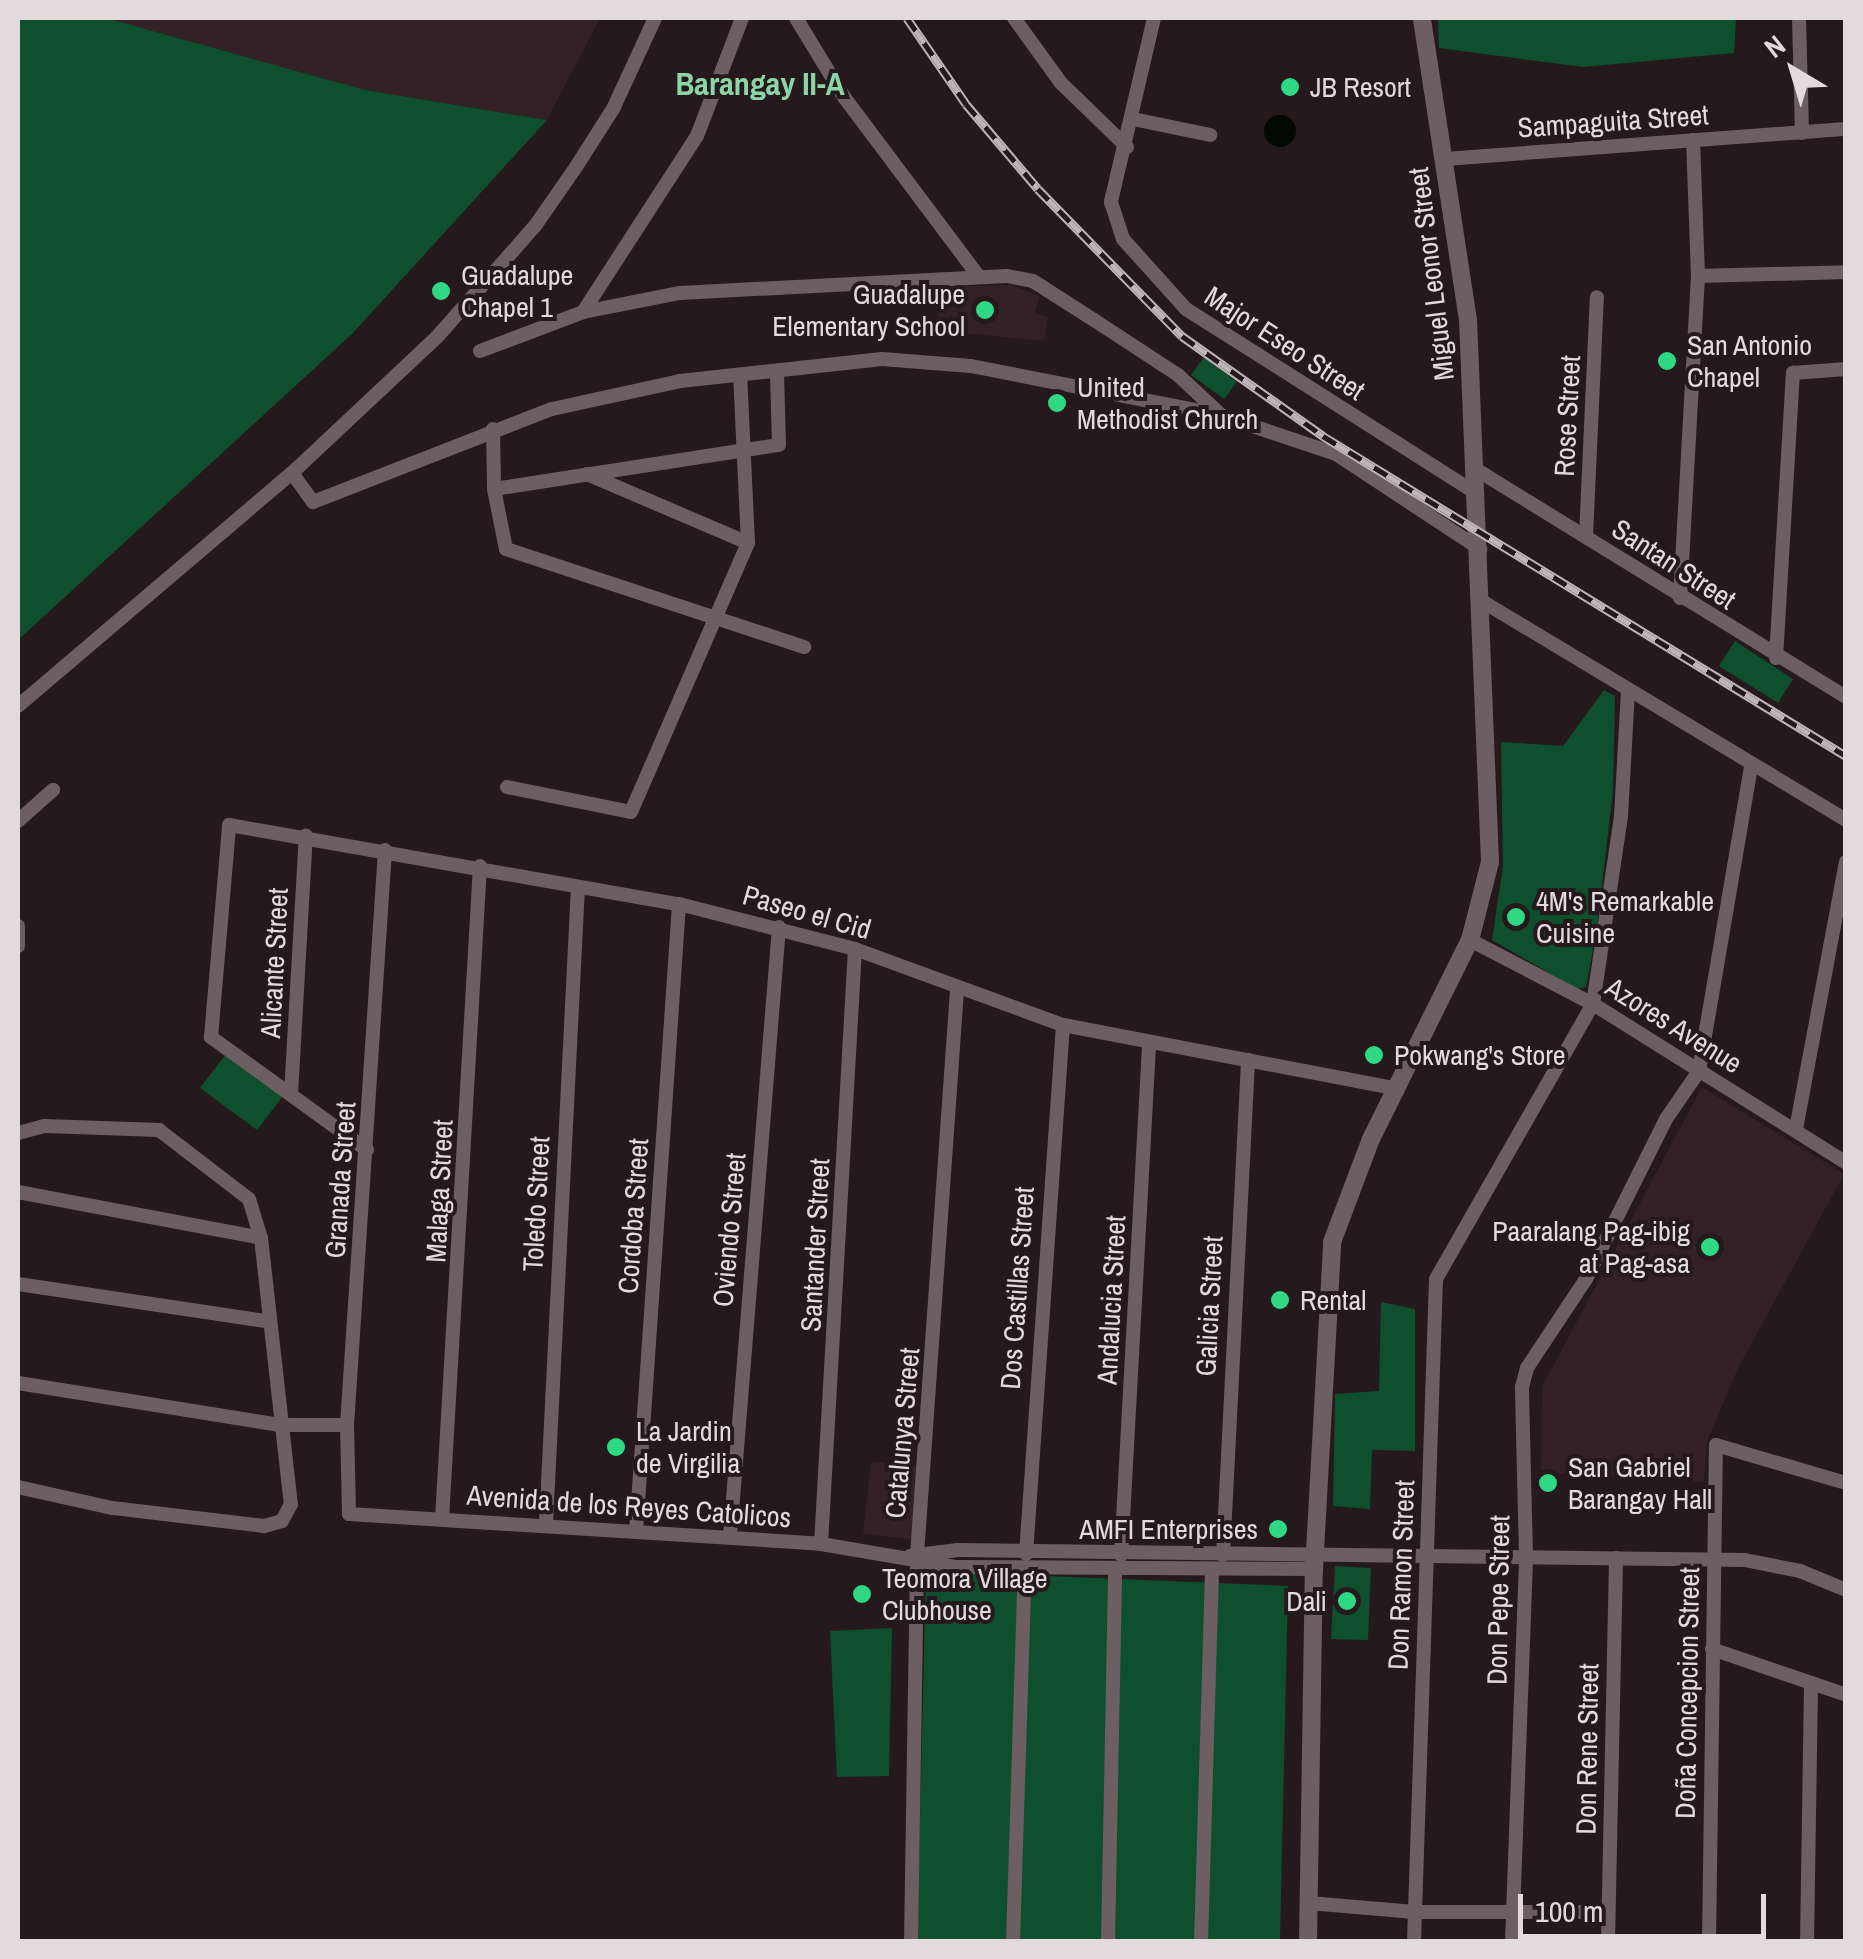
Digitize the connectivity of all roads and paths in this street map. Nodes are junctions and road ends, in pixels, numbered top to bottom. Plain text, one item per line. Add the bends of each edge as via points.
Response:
1 (655, 18) edge
2 (742, 18) edge
3 (796, 18) edge
4 (1014, 18) edge
5 (1154, 18) edge
6 (1422, 18) edge
7 (1800, 18) edge
8 (1133, 119) junction
9 (1846, 129) edge
10 (1802, 133) junction
11 (1210, 135) dead end
12 (1693, 140) junction
13 (1126, 148) junction
14 (1445, 160) junction
15 (1846, 272) edge
16 (1698, 276) junction
17 (980, 277) junction
18 (1597, 297) dead end
19 (583, 312) junction
20 (480, 351) dead end
21 (1846, 369) edge
22 (777, 372) junction
23 (740, 376) junction
24 (1220, 415) junction
25 (493, 428) junction
26 (744, 449) junction
27 (1477, 470) junction
28 (292, 473) junction
29 (587, 474) junction
30 (494, 489) junction
31 (1477, 494) junction
32 (1586, 537) junction
33 (748, 543) junction
34 (1480, 548) junction
35 (1680, 598) junction
36 (1480, 600) junction
37 (715, 614) junction
38 (804, 647) dead end
39 (1776, 658) junction
40 (1628, 690) junction
41 (1846, 697) edge
42 (18, 706) edge
43 (1751, 768) junction
44 (507, 787) dead end
45 (53, 790) dead end
46 (1846, 820) edge
47 (18, 821) edge
48 (306, 834) junction
49 (385, 850) junction
50 (1846, 862) edge
51 (480, 866) junction
52 (578, 887) junction
53 (679, 904) junction
54 (18, 926) edge
55 (779, 927) junction
56 (1470, 940) junction
57 (18, 946) edge
58 (855, 949) junction
59 (958, 990) junction
60 (1592, 1004) junction
61 (1063, 1025) junction
62 (1149, 1046) junction
63 (1248, 1060) junction
64 (1699, 1071) junction
65 (1398, 1089) junction
66 (292, 1094) junction
67 (1796, 1130) junction
68 (18, 1133) edge
69 (367, 1150) junction
70 (1846, 1163) edge
71 (18, 1192) edge
72 (261, 1238) junction
73 (18, 1284) edge
74 (268, 1322) junction
75 (18, 1383) edge
76 (279, 1425) junction
77 (348, 1425) junction
78 (1846, 1482) edge
79 (18, 1488) edge
80 (349, 1514) joint
81 (442, 1519) junction
82 (546, 1523) junction
83 (636, 1532) junction
84 (730, 1536) junction
85 (821, 1544) junction
86 (1120, 1555) junction
87 (1223, 1555) junction
88 (1526, 1556) junction
89 (1426, 1557) junction
90 (913, 1558) junction
91 (1616, 1558) junction
92 (1025, 1561) junction
93 (1714, 1561) junction
94 (1315, 1562) junction
95 (1212, 1571) junction
96 (1115, 1572) junction
97 (1846, 1590) edge
98 (1712, 1649) junction
99 (1811, 1682) junction
100 (1846, 1695) edge
101 (1309, 1903) junction
102 (1514, 1910) junction
103 (1415, 1912) junction
104 (1608, 1912) junction
105 (911, 1942) edge
106 (1013, 1942) edge
107 (1108, 1942) edge
108 (1202, 1942) edge
109 (1308, 1942) edge
110 (1414, 1942) edge
111 (1512, 1942) edge
112 (1608, 1942) edge
113 (1709, 1942) edge
114 (1807, 1942) edge

1 - 28 street via 613,109 535,226 438,336
2 - 19 street via 696,136
3 - 17 street via 844,97
4 - 13 street via 1061,83
5 - 8 street, Major Eseo Street
6 - 14 street, Miguel Leonor Street
7 - 10 street
8 - 11 street
8 - 13 street, Major Eseo Street
9 - 10 street, Sampaguita Street
10 - 12 street, Sampaguita Street
12 - 14 street, Sampaguita Street
12 - 16 street
13 - 31 street, Major Eseo Street via 1111,202 1122,239 1186,309
14 - 27 street, Miguel Leonor Street via 1468,320
15 - 16 street
16 - 35 street
17 - 19 street via 680,293
17 - 24 street via 1033,282 1178,375
18 - 32 street, Rose Street
19 - 20 street
21 - 39 street via 1793,374
22 - 23 street
22 - 24 street via 882,359 971,366
22 - 26 street via 779,445
23 - 25 street via 625,393
23 - 26 street
24 - 34 street via 1336,454
25 - 28 street via 313,502
25 - 30 street
26 - 29 street
26 - 33 street
27 - 31 street, Miguel Leonor Street
27 - 32 street, Santan Street
28 - 42 street
29 - 30 street
29 - 33 street
30 - 37 street via 506,548
31 - 34 street, Miguel Leonor Street
32 - 35 street, Santan Street
33 - 37 street
34 - 36 street, Miguel Leonor Street
35 - 39 street, Santan Street
36 - 40 street
36 - 56 street, Miguel Leonor Street via 1490,862
37 - 38 street
37 - 44 street via 631,812
39 - 41 street, Santan Street
40 - 43 street
40 - 60 street via 1621,816
43 - 46 street
43 - 64 street
45 - 47 street
48 - 49 street, Paseo el Cid
48 - 66 street, Alicante Street
48 - 66 street, Paseo el Cid via 229,825 211,1037
49 - 51 street, Paseo el Cid
49 - 69 street, Granada Street
50 - 67 street
51 - 52 street, Paseo el Cid
51 - 81 street, Malaga Street
52 - 53 street, Paseo el Cid
52 - 82 street, Toledo Street
53 - 55 street, Paseo el Cid
53 - 83 street, Cordoba Street
54 - 57 street
55 - 58 street, Paseo el Cid
55 - 84 street, Oviendo Street
56 - 60 street, Azores Avenue
56 - 65 street, Miguel Leonor Street
58 - 59 street, Paseo el Cid
58 - 85 street, Santander Street
59 - 61 street, Paseo el Cid
59 - 90 street, Catalunya Street
60 - 64 street, Azores Avenue
60 - 89 street, Don Ramon Street via 1436,1279
61 - 62 street, Paseo el Cid
61 - 92 street, Dos Castillas Street
62 - 63 street, Paseo el Cid
62 - 86 street, Andalucia Street
63 - 65 street, Paseo el Cid
63 - 87 street, Galicia Street
64 - 67 street, Azores Avenue
64 - 88 street, Don Pepe Street via 1666,1119 1586,1278 1527,1368
65 - 94 street, Miguel Leonor Street via 1332,1242
66 - 69 street
67 - 70 street, Azores Avenue
68 - 72 street via 63,1126 159,1130 249,1199
69 - 77 street, Granada Street
71 - 72 street
72 - 74 street
73 - 74 street
74 - 76 street
75 - 76 street
76 - 77 street
76 - 79 street via 292,1504 282,1521 264,1526 112,1508
77 - 80 street, Granada Street
78 - 93 street, Doña Concepcion Street via 1716,1445
80 - 81 street, Avenida de los Reyes Catolicos
81 - 82 street, Avenida de los Reyes Catolicos
82 - 83 street, Avenida de los Reyes Catolicos
83 - 84 street, Avenida de los Reyes Catolicos
84 - 85 street, Avenida de los Reyes Catolicos
85 - 90 street, Avenida de los Reyes Catolicos
86 - 87 street, Avenida de los Reyes Catolicos
86 - 92 street, Avenida de los Reyes Catolicos
87 - 94 street, Avenida de los Reyes Catolicos
88 - 89 street
88 - 91 street
88 - 102 street, Don Pepe Street
89 - 94 street
89 - 103 street, Don Ramon Street
90 - 92 street, Avenida de los Reyes Catolicos
90 - 105 street, Catalunya Street
91 - 93 street
91 - 104 street, Don Rene Street
92 - 96 street, Avenida de los Reyes Catolicos
92 - 106 street, Dos Castillas Street
93 - 97 street via 1773,1563
93 - 98 street, Doña Concepcion Street
94 - 95 street, Avenida de los Reyes Catolicos
94 - 101 street, Miguel Leonor Street
95 - 96 street, Avenida de los Reyes Catolicos
95 - 108 street
96 - 107 street
98 - 99 street
98 - 113 street, Doña Concepcion Street
99 - 100 street
99 - 114 street
101 - 103 street
101 - 109 street, Miguel Leonor Street
102 - 103 street
102 - 104 street
102 - 111 street, Don Pepe Street
103 - 110 street, Don Ramon Street
104 - 112 street, Don Rene Street

